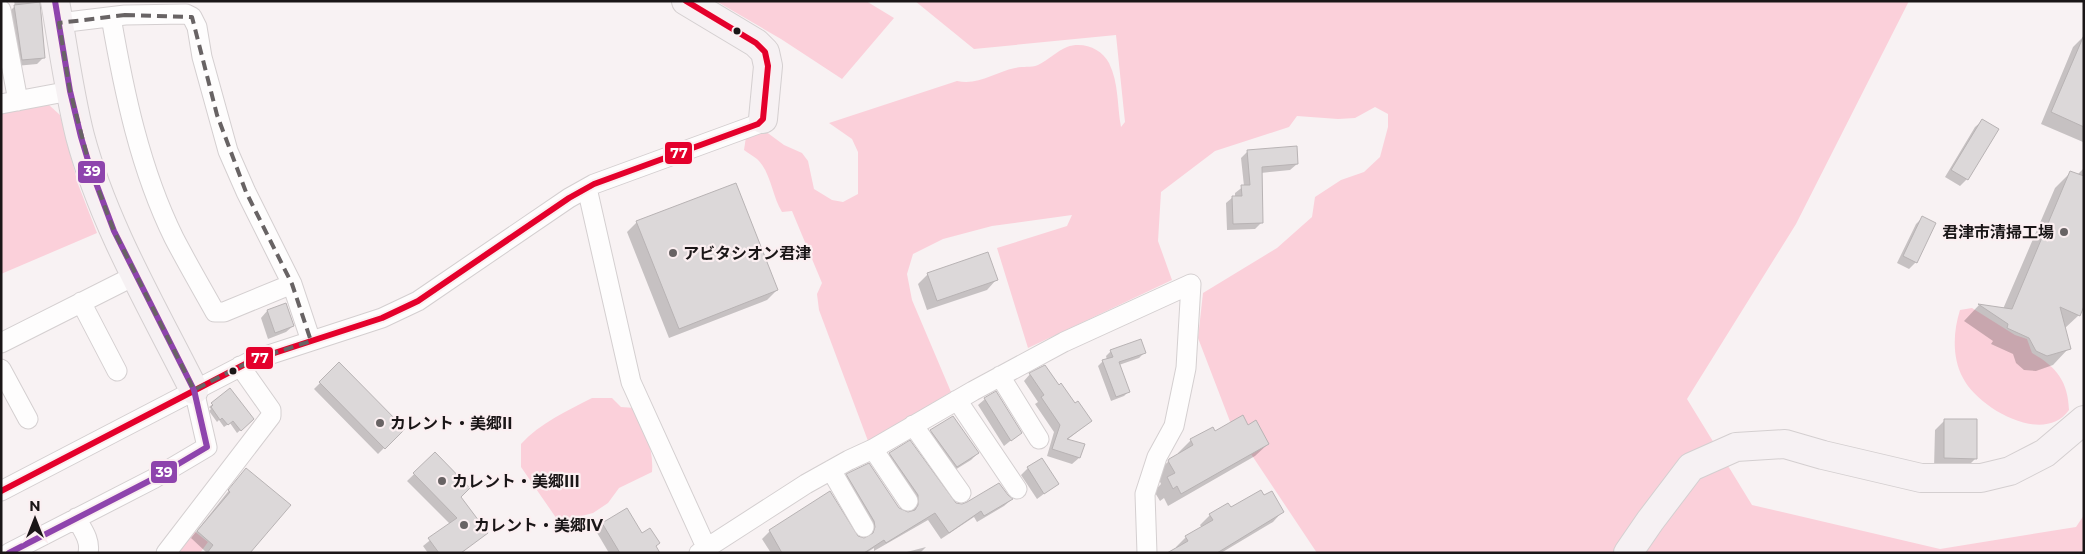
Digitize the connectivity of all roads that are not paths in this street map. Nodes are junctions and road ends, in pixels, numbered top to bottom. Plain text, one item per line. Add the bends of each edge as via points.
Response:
1 (686, 1) edge
2 (1, 10) edge
3 (57, 12) edge
4 (111, 17) junction
5 (70, 91) junction
6 (9, 102) edge
7 (763, 119) joint
8 (587, 188) junction
9 (136, 275) junction
10 (292, 284) junction
11 (80, 302) junction
12 (311, 341) junction
13 (1, 343) edge
14 (240, 366) junction
15 (1, 369) edge
16 (117, 371) dead end
17 (1000, 376) junction
18 (194, 390) junction
19 (957, 400) junction
20 (28, 419) dead end
21 (2084, 420) edge
22 (913, 425) junction
23 (1039, 439) dead end
24 (873, 449) junction
25 (831, 470) junction
26 (1017, 489) dead end
27 (1, 491) edge
28 (961, 493) dead end
29 (908, 501) dead end
30 (76, 518) junction
31 (864, 527) dead end
32 (703, 550) edge
33 (9, 553) edge
34 (88, 553) edge
35 (166, 553) edge
36 (1147, 553) edge
37 (1628, 553) edge

1 - 7 street via 756,43 765,52 768,66
2 - 6 street
3 - 4 street
3 - 5 street
4 - 10 street via 186,14 192,17 228,151
4 - 10 street via 122,82 151,180 174,236 215,312 224,312
5 - 6 street
5 - 9 street via 90,167 114,231
7 - 8 street via 758,124
8 - 12 street via 418,301 382,318
8 - 32 street via 631,382
9 - 11 street
9 - 18 street
10 - 12 street
11 - 13 street
11 - 16 street
12 - 14 street
14 - 18 street
14 - 35 street via 271,410 271,416
15 - 20 street
17 - 19 street
17 - 23 street
17 - 36 street via 1064,342 1191,284 1186,368 1174,426 1157,457 1145,494
18 - 27 street
18 - 30 street via 207,447
19 - 22 street
19 - 26 street
21 - 37 street via 2045,453 2010,471 1982,478 1921,478 1785,444 1736,447 1692,467
22 - 24 street
22 - 28 street
24 - 25 street
24 - 29 street
25 - 31 street
25 - 32 street
30 - 33 street
30 - 34 street via 90,546

